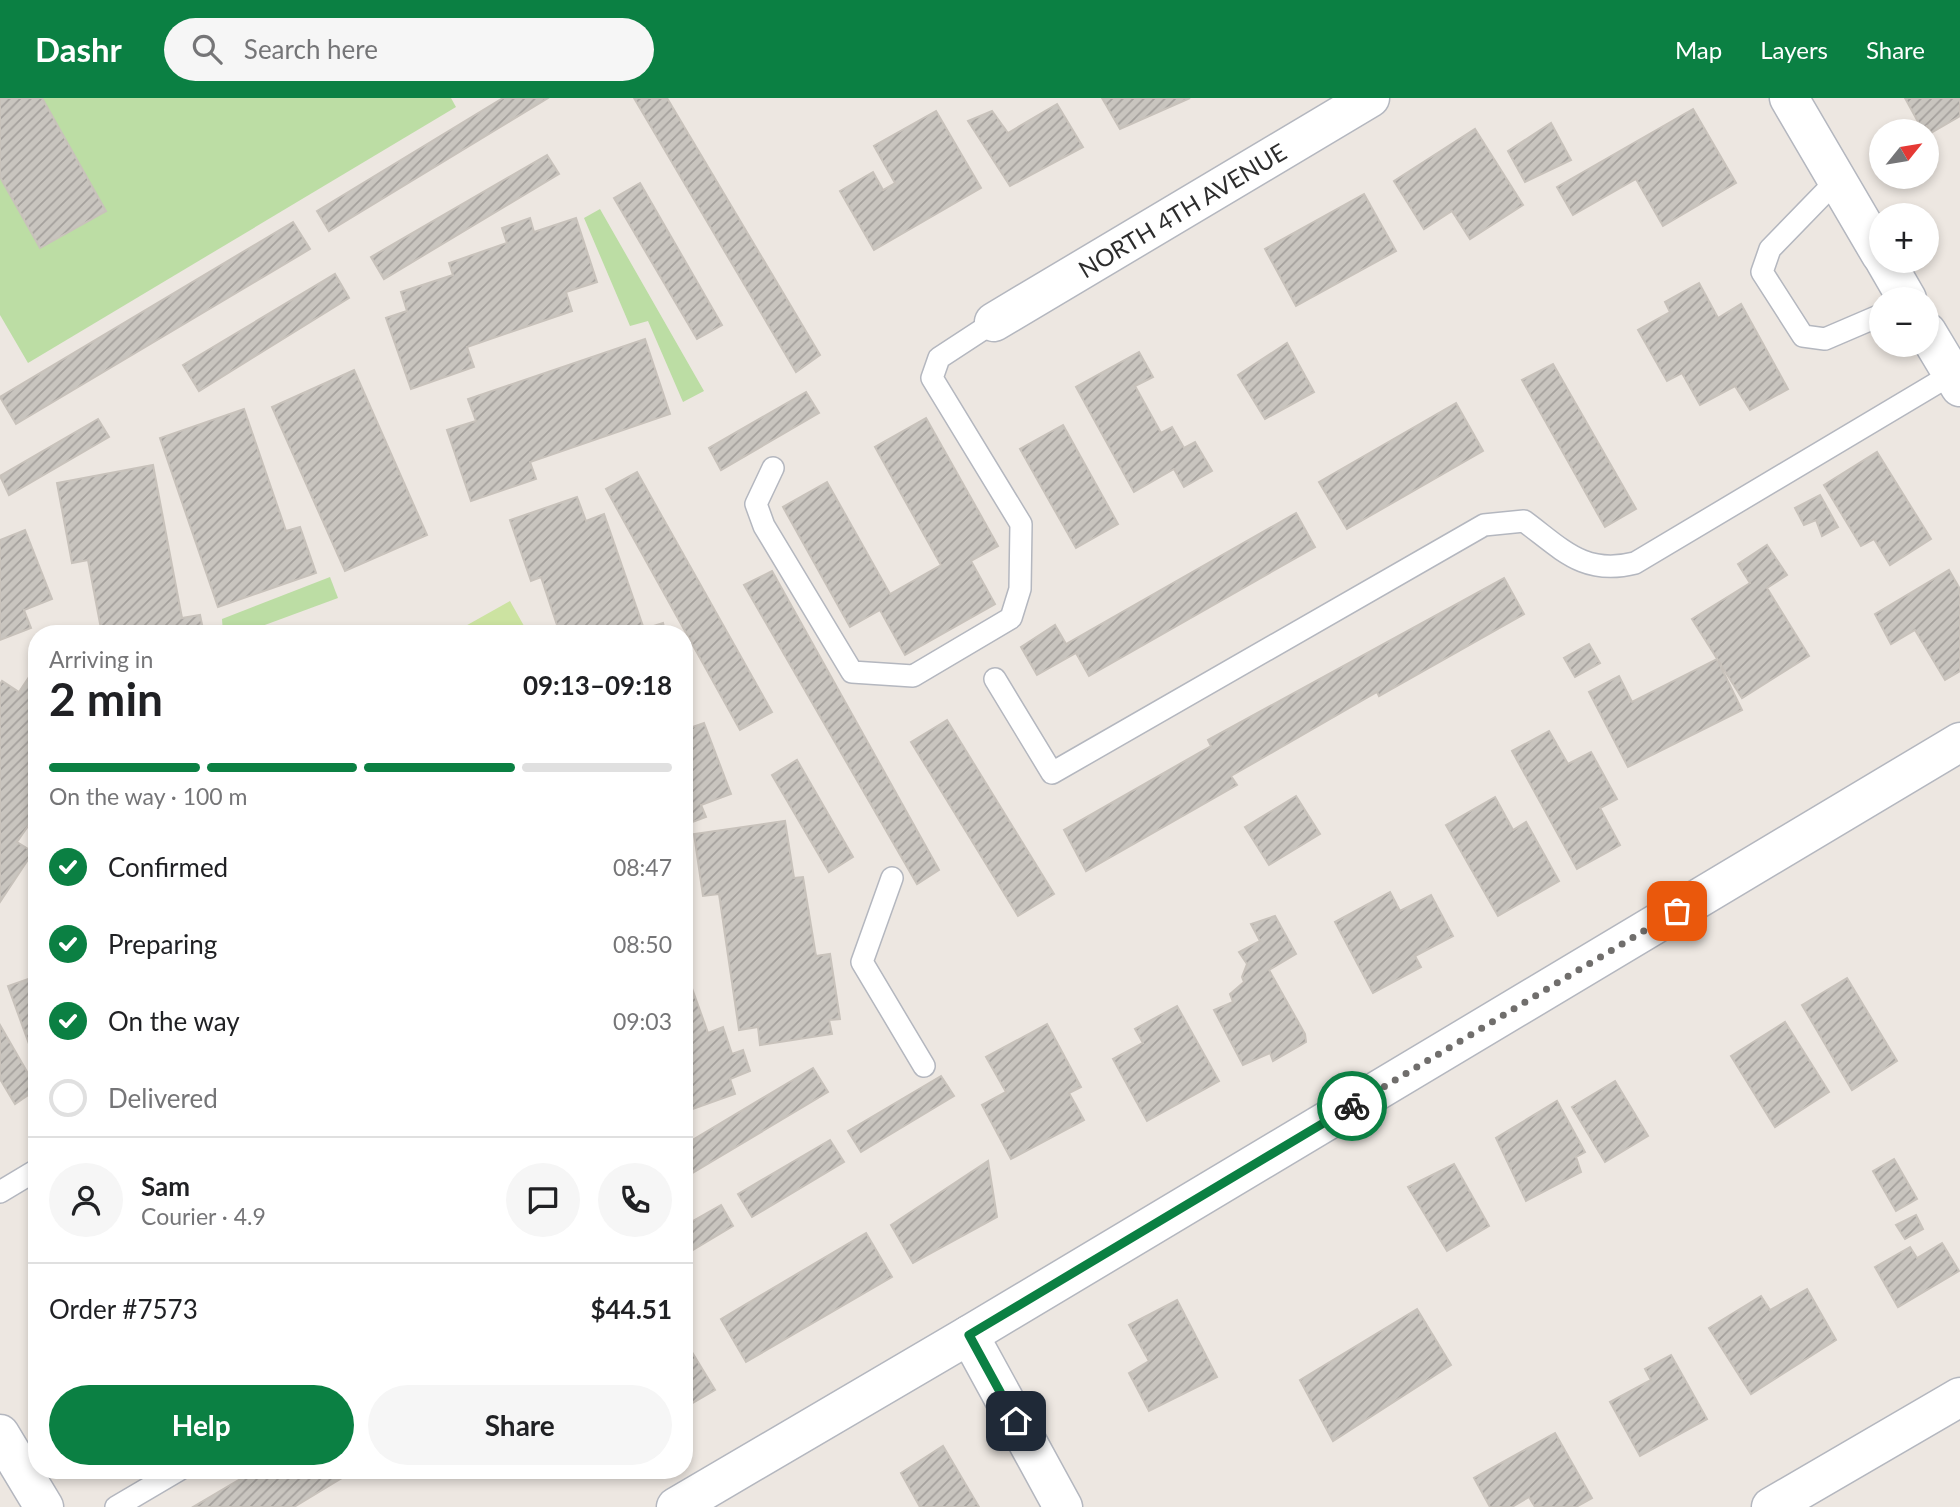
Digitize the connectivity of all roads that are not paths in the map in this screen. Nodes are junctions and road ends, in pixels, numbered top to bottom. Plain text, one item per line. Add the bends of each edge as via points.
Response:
1 (1370, 98) edge
2 (1788, 98) edge
3 (1837, 180) junction
4 (1869, 235) edge
5 (1869, 320) edge
6 (994, 322) joint
7 (1939, 352) edge
8 (1956, 381) edge
9 (773, 468) dead end
10 (995, 679) dead end
11 (1960, 742) edge
12 (892, 878) dead end
13 (923, 1066) dead end
14 (28, 1175) edge
15 (0, 1192) edge
16 (969, 1335) junction
17 (1960, 1396) edge
18 (0, 1434) edge
19 (164, 1479) edge
20 (44, 1507) edge
21 (116, 1507) edge
22 (676, 1507) edge
23 (1063, 1507) edge
24 (1771, 1507) edge

1 - 6 street, NORTH 4TH AVENUE
2 - 3 street
3 - 4 street
3 - 5 lane via 1770,249 1762,272 1803,336 1825,339
6 - 9 lane via 939,359 932,378 1021,524 1020,589 1011,618 912,676 852,672 764,526 756,504
7 - 8 street
8 - 10 lane via 1635,563 1596,566 1577,560 1524,521 1484,525 1052,773
11 - 16 street
12 - 13 lane via 862,962
14 - 15 lane
16 - 22 street
16 - 23 street
17 - 24 street
18 - 20 street
19 - 21 lane

